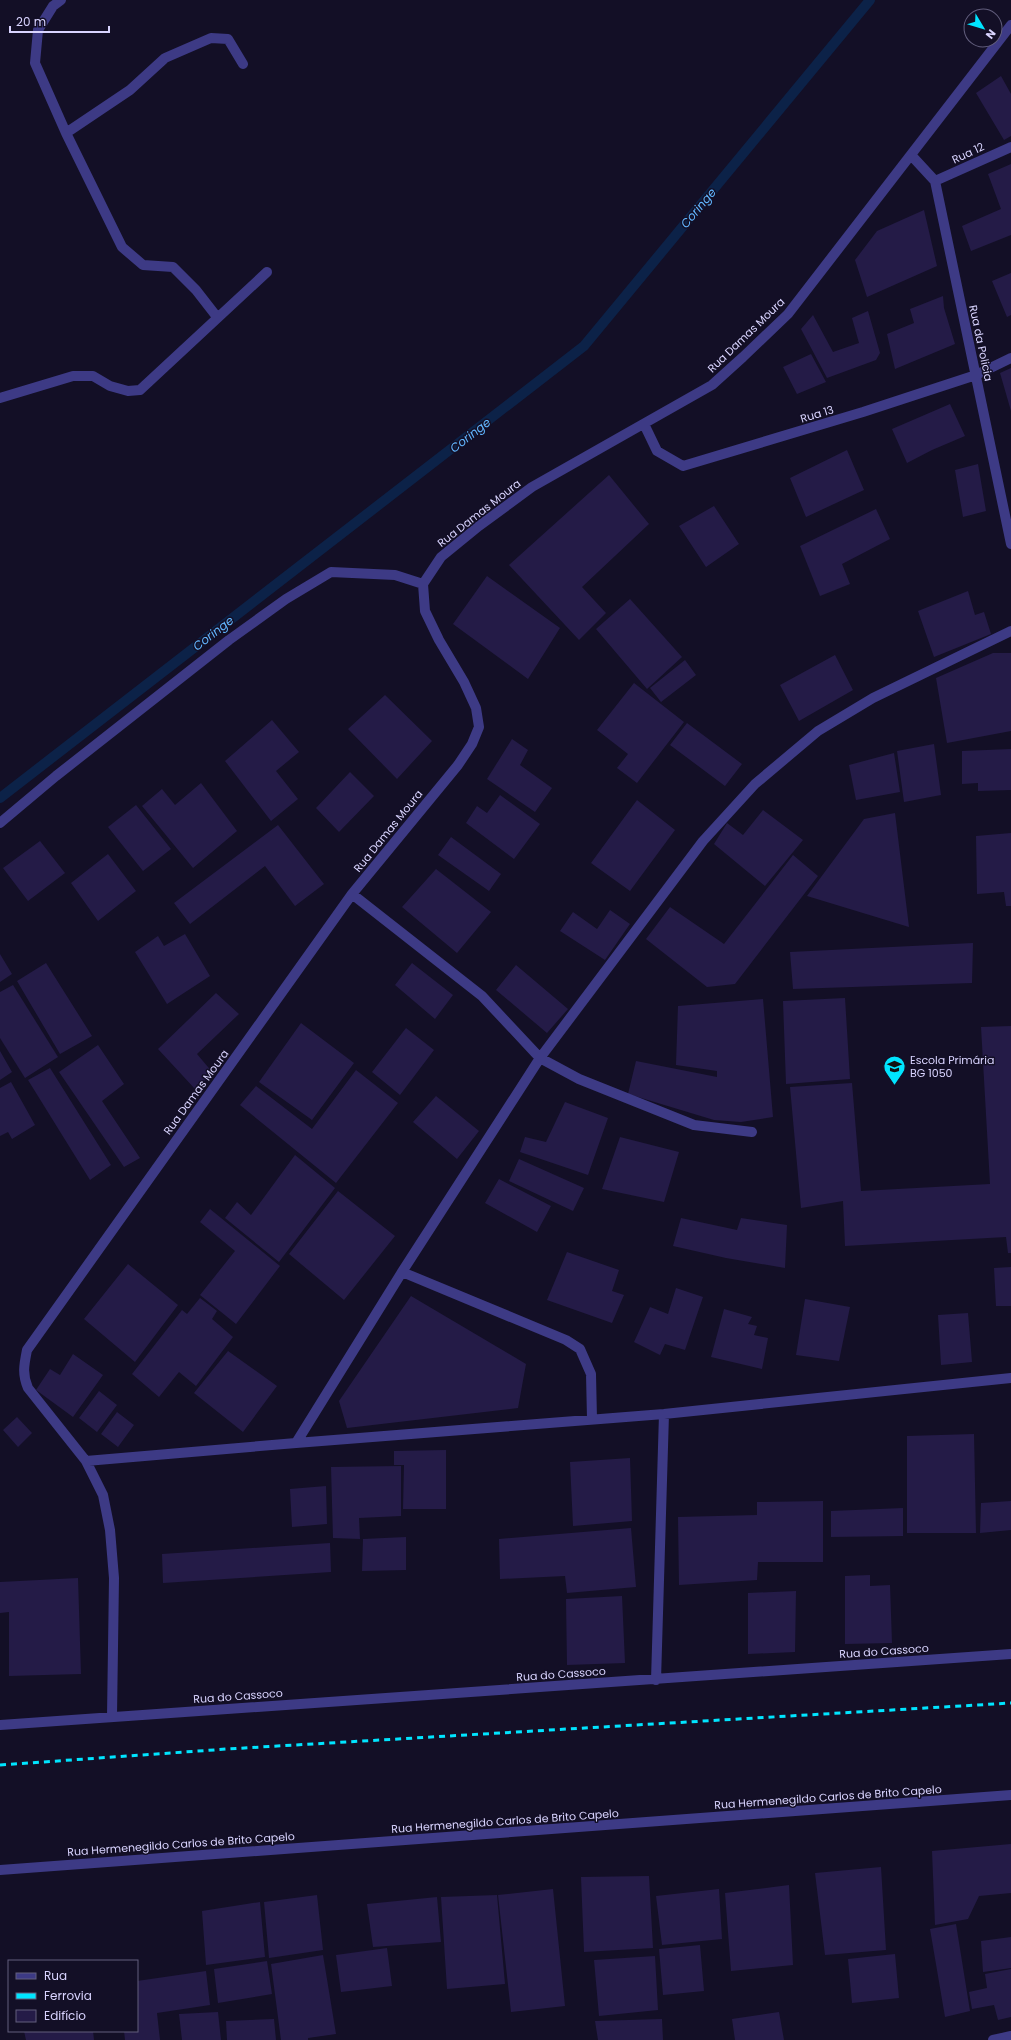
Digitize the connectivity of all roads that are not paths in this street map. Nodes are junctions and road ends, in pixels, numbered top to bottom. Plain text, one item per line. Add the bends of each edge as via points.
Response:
1 (61, 0) edge
2 (1011, 25) edge
3 (243, 64) dead end
4 (66, 133) junction
5 (1011, 146) edge
6 (911, 155) junction
7 (935, 181) junction
8 (267, 272) dead end
9 (217, 317) junction
10 (1011, 358) edge
11 (976, 375) junction
12 (0, 398) edge
13 (644, 424) junction
14 (1011, 544) edge
15 (423, 584) junction
16 (1011, 631) edge
17 (0, 823) edge
18 (352, 894) junction
19 (540, 1058) junction
20 (752, 1132) dead end
21 (402, 1272) junction
22 (1011, 1378) edge
23 (664, 1414) junction
24 (592, 1419) junction
25 (296, 1443) junction
26 (86, 1462) junction
27 (1011, 1654) edge
28 (656, 1680) junction
29 (112, 1716) junction
30 (0, 1725) edge
31 (1011, 1795) edge
32 (0, 1870) edge
33 (1011, 2036) edge
34 (994, 2040) edge

1 - 4 street via 53,6 38,30 35,63
2 - 6 street, Rua Damas Moura
3 - 4 street via 228,39 211,38 165,58 130,90
4 - 9 street via 122,247 143,265 173,267 196,290
5 - 7 street, Rua 12
6 - 7 street
6 - 13 street, Rua Damas Moura via 788,314 712,385
7 - 11 street, Rua da Policia
8 - 9 street
9 - 12 street via 140,390 128,391 110,386 93,376 73,376
10 - 11 street, Rua 13
11 - 13 street, Rua 13 via 683,466 657,451
11 - 14 street, Rua da Policia
13 - 15 street, Rua Damas Moura via 532,487 441,557
15 - 17 street via 395,575 331,572 286,599 229,640
15 - 18 street, Rua Damas Moura via 425,611 464,682 476,708 479,727 472,744 458,765
16 - 19 street via 873,698 818,731 755,784 704,841
18 - 19 street via 482,996
18 - 26 street, Rua Damas Moura via 27,1350 23,1366 24,1377 39,1404
19 - 20 street via 579,1079 694,1125
19 - 21 street
21 - 24 street via 566,1340 580,1349 590,1374
21 - 25 street
22 - 23 street
23 - 24 street
23 - 28 street
24 - 25 street
25 - 26 street
26 - 29 street, Rua Damas Moura via 103,1495 110,1530 114,1578
27 - 28 street, Rua do Cassoco
28 - 29 street, Rua do Cassoco
29 - 30 street, Rua do Cassoco
31 - 32 street, Rua Hermenegildo Carlos de Brito Capelo
33 - 34 street

